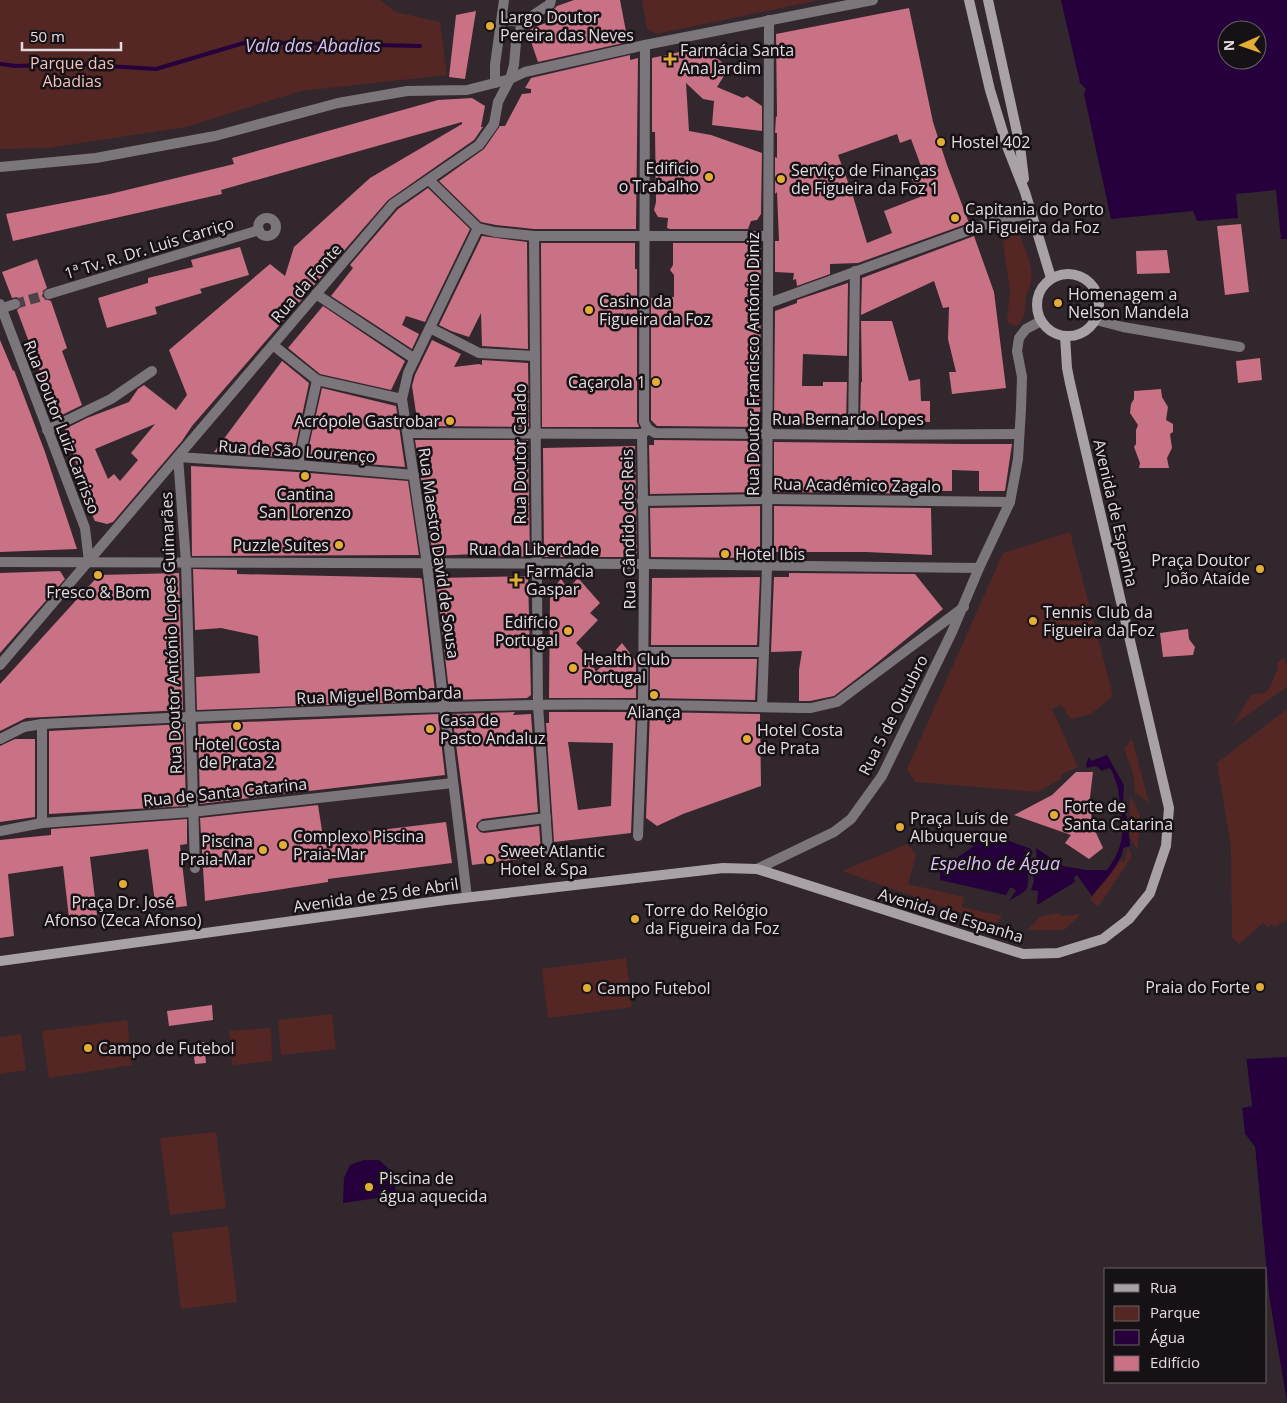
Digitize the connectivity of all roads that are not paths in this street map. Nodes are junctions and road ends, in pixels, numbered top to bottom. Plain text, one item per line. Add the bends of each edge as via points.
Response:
1 (504, 0) edge
2 (873, 0) edge
3 (969, 0) edge
4 (988, 0) edge
5 (551, 2) edge
6 (502, 15) junction
7 (769, 20) junction
8 (523, 22) junction
9 (645, 45) junction
10 (510, 79) junction
11 (495, 83) junction
12 (0, 167) edge
13 (429, 180) junction
14 (1026, 192) junction
15 (1032, 212) junction
16 (478, 228) junction
17 (258, 230) dead end
18 (644, 235) junction
19 (534, 236) junction
20 (768, 236) junction
21 (855, 271) junction
22 (1052, 278) junction
23 (49, 294) tunnel mouth
24 (316, 294) junction
25 (769, 303) junction
26 (15, 304) tunnel mouth
27 (0, 307) edge
28 (1096, 320) junction
29 (1041, 321) junction
30 (430, 328) junction
31 (1065, 336) junction
32 (273, 345) junction
33 (1240, 347) dead end
34 (534, 356) junction
35 (415, 359) junction
36 (152, 371) dead end
37 (317, 380) junction
38 (402, 399) junction
39 (47, 430) junction
40 (645, 432) junction
41 (408, 433) junction
42 (535, 434) junction
43 (768, 434) junction
44 (1019, 434) junction
45 (853, 435) junction
46 (178, 457) junction
47 (298, 465) junction
48 (414, 475) junction
49 (768, 499) junction
50 (642, 501) junction
51 (1010, 502) junction
52 (0, 562) edge
53 (89, 562) junction
54 (186, 562) junction
55 (427, 564) junction
56 (644, 564) junction
57 (536, 565) junction
58 (767, 566) junction
59 (979, 568) junction
60 (964, 607) junction
61 (644, 652) junction
62 (764, 652) junction
63 (0, 664) edge
64 (643, 704) junction
65 (538, 705) junction
66 (444, 707) junction
67 (762, 707) junction
68 (191, 717) junction
69 (42, 724) junction
70 (0, 739) edge
71 (453, 783) junction
72 (192, 812) junction
73 (546, 818) junction
74 (42, 823) junction
75 (483, 826) dead end
76 (0, 831) edge
77 (638, 836) dead end
78 (548, 851) dead end
79 (195, 868) dead end
80 (757, 869) junction
81 (467, 898) junction
82 (0, 961) edge

1 - 6 street
2 - 7 street
3 - 14 main road via 990,90 1008,149
4 - 14 main road via 1020,146
5 - 8 street
6 - 8 street via 510,21
6 - 11 street via 494,65
7 - 9 street
7 - 20 street, Rua Doutor Francisco António Diniz
8 - 10 street, Rua da Fonte
9 - 10 street via 525,72
9 - 18 street, Rua Cândido dos Reis
10 - 11 street
10 - 13 street, Rua da Fonte via 498,102 494,124 478,145
11 - 12 street via 466,90 407,92 338,103 215,136 96,158
13 - 16 street
13 - 24 street, Rua da Fonte via 393,204
14 - 15 main road
15 - 21 street via 992,222
15 - 22 main road
16 - 19 street
16 - 30 street, Rua Maestro David de Sousa
17 - 23 street, 1ª Tv. R. Dr. Luis Carriço
18 - 19 street
18 - 20 street
18 - 40 street, Rua Cândido dos Reis
19 - 34 street, Rua Doutor Calado
20 - 25 street, Rua Doutor Francisco António Diniz
21 - 25 street
21 - 45 street
22 - 28 main road via 1070,273 1090,282 1099,298
22 - 29 main road via 1044,284 1036,302
24 - 32 street, Rua da Fonte
24 - 35 street
25 - 43 street, Rua Doutor Francisco António Diniz
26 - 27 street
27 - 39 street, Rua Doutor Luiz Carrisso
28 - 31 main road via 1084,332
28 - 33 street
29 - 31 main road via 1055,334
29 - 44 street, Rua 5 de Outubro via 1026,329 1019,338 1022,378
30 - 34 street via 480,353
30 - 35 street, Rua Maestro David de Sousa
31 - 80 main road, Avenida de Espanha via 1069,375 1169,808 1166,846 1150,893 1129,919 1103,939 1058,953 1022,954
32 - 37 street
32 - 46 street, Rua da Fonte
34 - 42 street, Rua Doutor Calado
35 - 38 street, Rua Maestro David de Sousa
36 - 39 street via 111,399
37 - 38 street
37 - 47 street
38 - 41 street, Rua Maestro David de Sousa
39 - 53 street, Rua Doutor Luiz Carrisso via 85,531
40 - 42 street, Rua Bernardo Lopes
40 - 43 street, Rua Bernardo Lopes
40 - 50 street, Rua Cândido dos Reis
41 - 42 street, Rua Bernardo Lopes
41 - 48 street, Rua Maestro David de Sousa
42 - 57 street, Rua Doutor Calado
43 - 45 street, Rua Bernardo Lopes
43 - 49 street, Rua Doutor Francisco António Diniz
44 - 45 street, Rua Bernardo Lopes
44 - 51 street, Rua 5 de Outubro
46 - 47 street, Rua de São Lourenço
46 - 53 street, Rua da Fonte
46 - 54 street, Rua Doutor António Lopes Guimarães
47 - 48 street, Rua de São Lourenço
48 - 55 street, Rua Maestro David de Sousa
49 - 50 street, Rua Académico Zagalo
49 - 51 street, Rua Académico Zagalo
49 - 58 street, Rua Doutor Francisco António Diniz
50 - 56 street, Rua Cândido dos Reis
51 - 59 street, Rua 5 de Outubro
52 - 53 street, Rua da Liberdade
53 - 54 street, Rua da Liberdade
53 - 63 street, Rua da Fonte
54 - 55 street, Rua da Liberdade
54 - 68 street, Rua Doutor António Lopes Guimarães
55 - 57 street, Rua da Liberdade
55 - 66 street, Rua Maestro David de Sousa
56 - 57 street, Rua da Liberdade
56 - 58 street, Rua da Liberdade
56 - 61 street, Rua Cândido dos Reis
57 - 65 street, Rua Doutor Calado
58 - 59 street, Rua da Liberdade
58 - 62 street, Rua Doutor Francisco António Diniz
59 - 60 street, Rua 5 de Outubro
60 - 67 street, Rua Miguel Bombarda via 837,702 811,708
60 - 80 street, Rua 5 de Outubro via 882,776 851,818 825,837
61 - 62 street
61 - 64 street, Rua Cândido dos Reis
62 - 67 street, Rua Doutor Francisco António Diniz
64 - 65 street, Rua Miguel Bombarda
64 - 67 street, Rua Miguel Bombarda
64 - 77 street, Rua Cândido dos Reis
65 - 66 street, Rua Miguel Bombarda
65 - 73 street, Rua Doutor Calado
66 - 68 street, Rua Miguel Bombarda
66 - 71 street, Rua Maestro David de Sousa
68 - 69 street, Rua Miguel Bombarda
68 - 72 street, Rua Doutor António Lopes Guimarães
69 - 70 street, Rua Miguel Bombarda via 24,727
69 - 74 street
71 - 72 street, Rua de Santa Catarina
71 - 81 street, Rua Maestro David de Sousa
72 - 74 street, Rua de Santa Catarina
72 - 79 street, Rua Doutor António Lopes Guimarães
73 - 75 street
73 - 78 street, Rua Doutor Calado
74 - 76 street, Rua de Santa Catarina
80 - 81 main road, Avenida de 25 de Abril via 723,868
81 - 82 main road, Avenida de 25 de Abril

